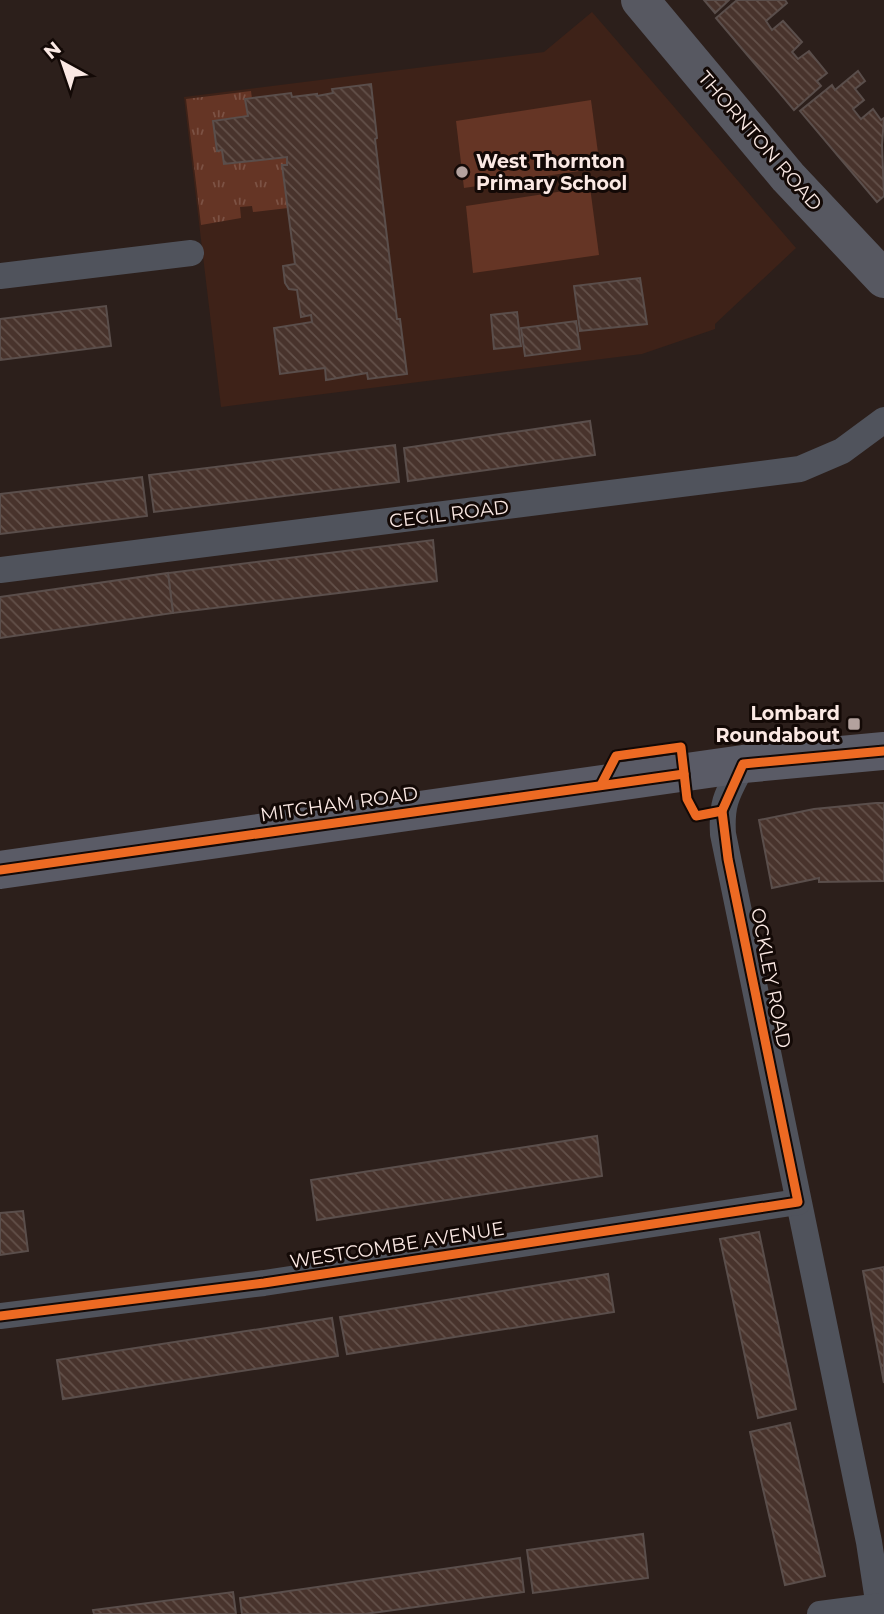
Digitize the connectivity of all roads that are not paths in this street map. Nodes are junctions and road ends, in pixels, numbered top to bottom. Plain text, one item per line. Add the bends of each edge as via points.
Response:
1 (640, 0) edge
2 (191, 253) dead end
3 (0, 276) edge
4 (884, 279) edge
5 (884, 420) edge
6 (0, 570) edge
7 (884, 751) edge
8 (743, 764) junction
9 (0, 870) edge
10 (799, 1202) junction
11 (0, 1316) edge
12 (880, 1610) edge
13 (820, 1614) edge

1 - 4 highway, THORNTON ROAD via 788,177
2 - 3 street
5 - 6 street, CECIL ROAD via 842,451 800,469
7 - 8 main road, MITCHAM ROAD
8 - 9 main road, MITCHAM ROAD
8 - 10 street, OCKLEY ROAD via 724,804 723,834
10 - 11 street, WESTCOMBE AVENUE via 264,1283
10 - 12 street, OCKLEY ROAD
12 - 13 street

